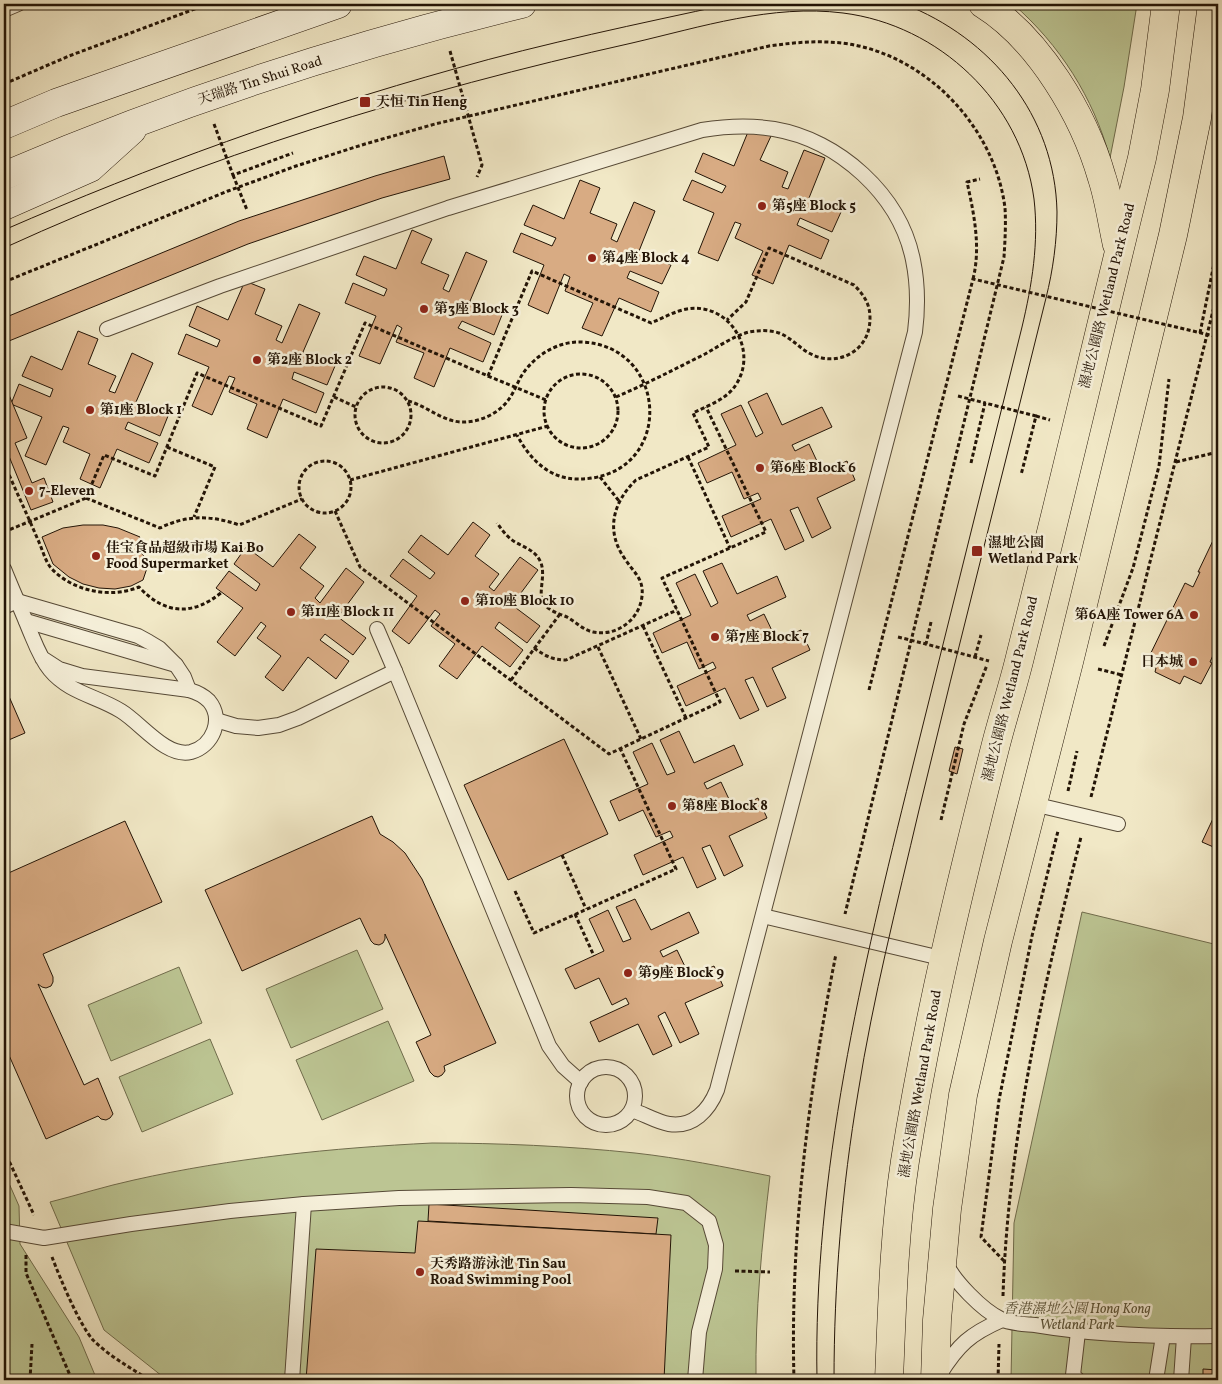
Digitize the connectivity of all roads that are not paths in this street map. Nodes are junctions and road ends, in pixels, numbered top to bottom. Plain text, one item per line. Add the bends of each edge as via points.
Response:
1 (338, 4) edge
2 (522, 4) edge
3 (983, 4) edge
4 (1166, 4) edge
5 (1212, 4) edge
6 (142, 121) junction
7 (4, 125) edge
8 (4, 176) edge
9 (4, 206) edge
10 (1118, 251) junction
11 (107, 329) dead end
12 (4, 569) edge
13 (17, 601) junction
14 (4, 606) edge
15 (26, 620) junction
16 (377, 629) dead end
17 (42, 658) junction
18 (176, 665) junction
19 (395, 671) junction
20 (189, 690) junction
21 (216, 720) junction
22 (1033, 804) junction
23 (1118, 824) dead end
24 (763, 916) junction
25 (945, 959) junction
26 (581, 1082) junction
27 (632, 1110) junction
28 (304, 1204) junction
29 (4, 1231) edge
30 (942, 1256) junction
31 (1002, 1320) junction
32 (1078, 1332) junction
33 (1163, 1336) junction
34 (1184, 1336) junction
35 (1218, 1336) edge
36 (292, 1380) edge
37 (695, 1380) edge
38 (889, 1380) edge
39 (936, 1380) edge
40 (1078, 1380) edge
41 (1156, 1380) edge
42 (1181, 1380) edge

1 - 7 main road via 56,103
2 - 6 main road, 天瑞路 Tin Shui Road via 391,38
3 - 10 main road via 1037,54 1073,107 1089,139 1102,178
4 - 10 main road, 濕地公園路 Wetland Park Road via 1144,148
5 - 22 main road via 1197,118 1173,235
6 - 8 main road, 天瑞路 Tin Shui Road
6 - 9 main road via 90,168
10 - 25 main road, 濕地公園路 Wetland Park Road
11 - 24 lane via 333,246 702,130 726,126 775,129 822,145 862,174 894,212 913,258 918,308 915,332
12 - 13 lane
13 - 14 lane
13 - 15 lane
13 - 18 lane via 138,636 160,648
15 - 17 lane
15 - 18 lane
16 - 19 lane
17 - 20 lane via 59,669 82,676
17 - 21 lane via 58,679 69,687 123,712 168,749 179,753 201,748 209,742
18 - 20 lane
19 - 21 lane via 278,725 258,728
19 - 26 lane via 549,1046
20 - 21 lane via 208,701
22 - 23 lane
22 - 30 main road via 963,1095
24 - 25 lane
24 - 27 lane via 712,1102 704,1113 681,1124 668,1124
25 - 38 main road, 濕地公園路 Wetland Park Road via 905,1163 896,1249
26 - 27 lane via 596,1068 616,1068 625,1073 633,1086 635,1101
26 - 27 lane via 577,1091 578,1102 588,1119 602,1124 617,1123
28 - 29 lane via 44,1238
28 - 36 lane
28 - 37 lane via 399,1198 571,1195 657,1198 686,1203 709,1220 716,1244 714,1269 699,1332
30 - 31 lane via 966,1290
30 - 39 main road
31 - 32 lane
31 - 39 lane via 970,1337 958,1348
32 - 33 lane
32 - 40 lane via 1073,1375
33 - 34 lane
33 - 41 lane
34 - 35 lane
34 - 42 lane

